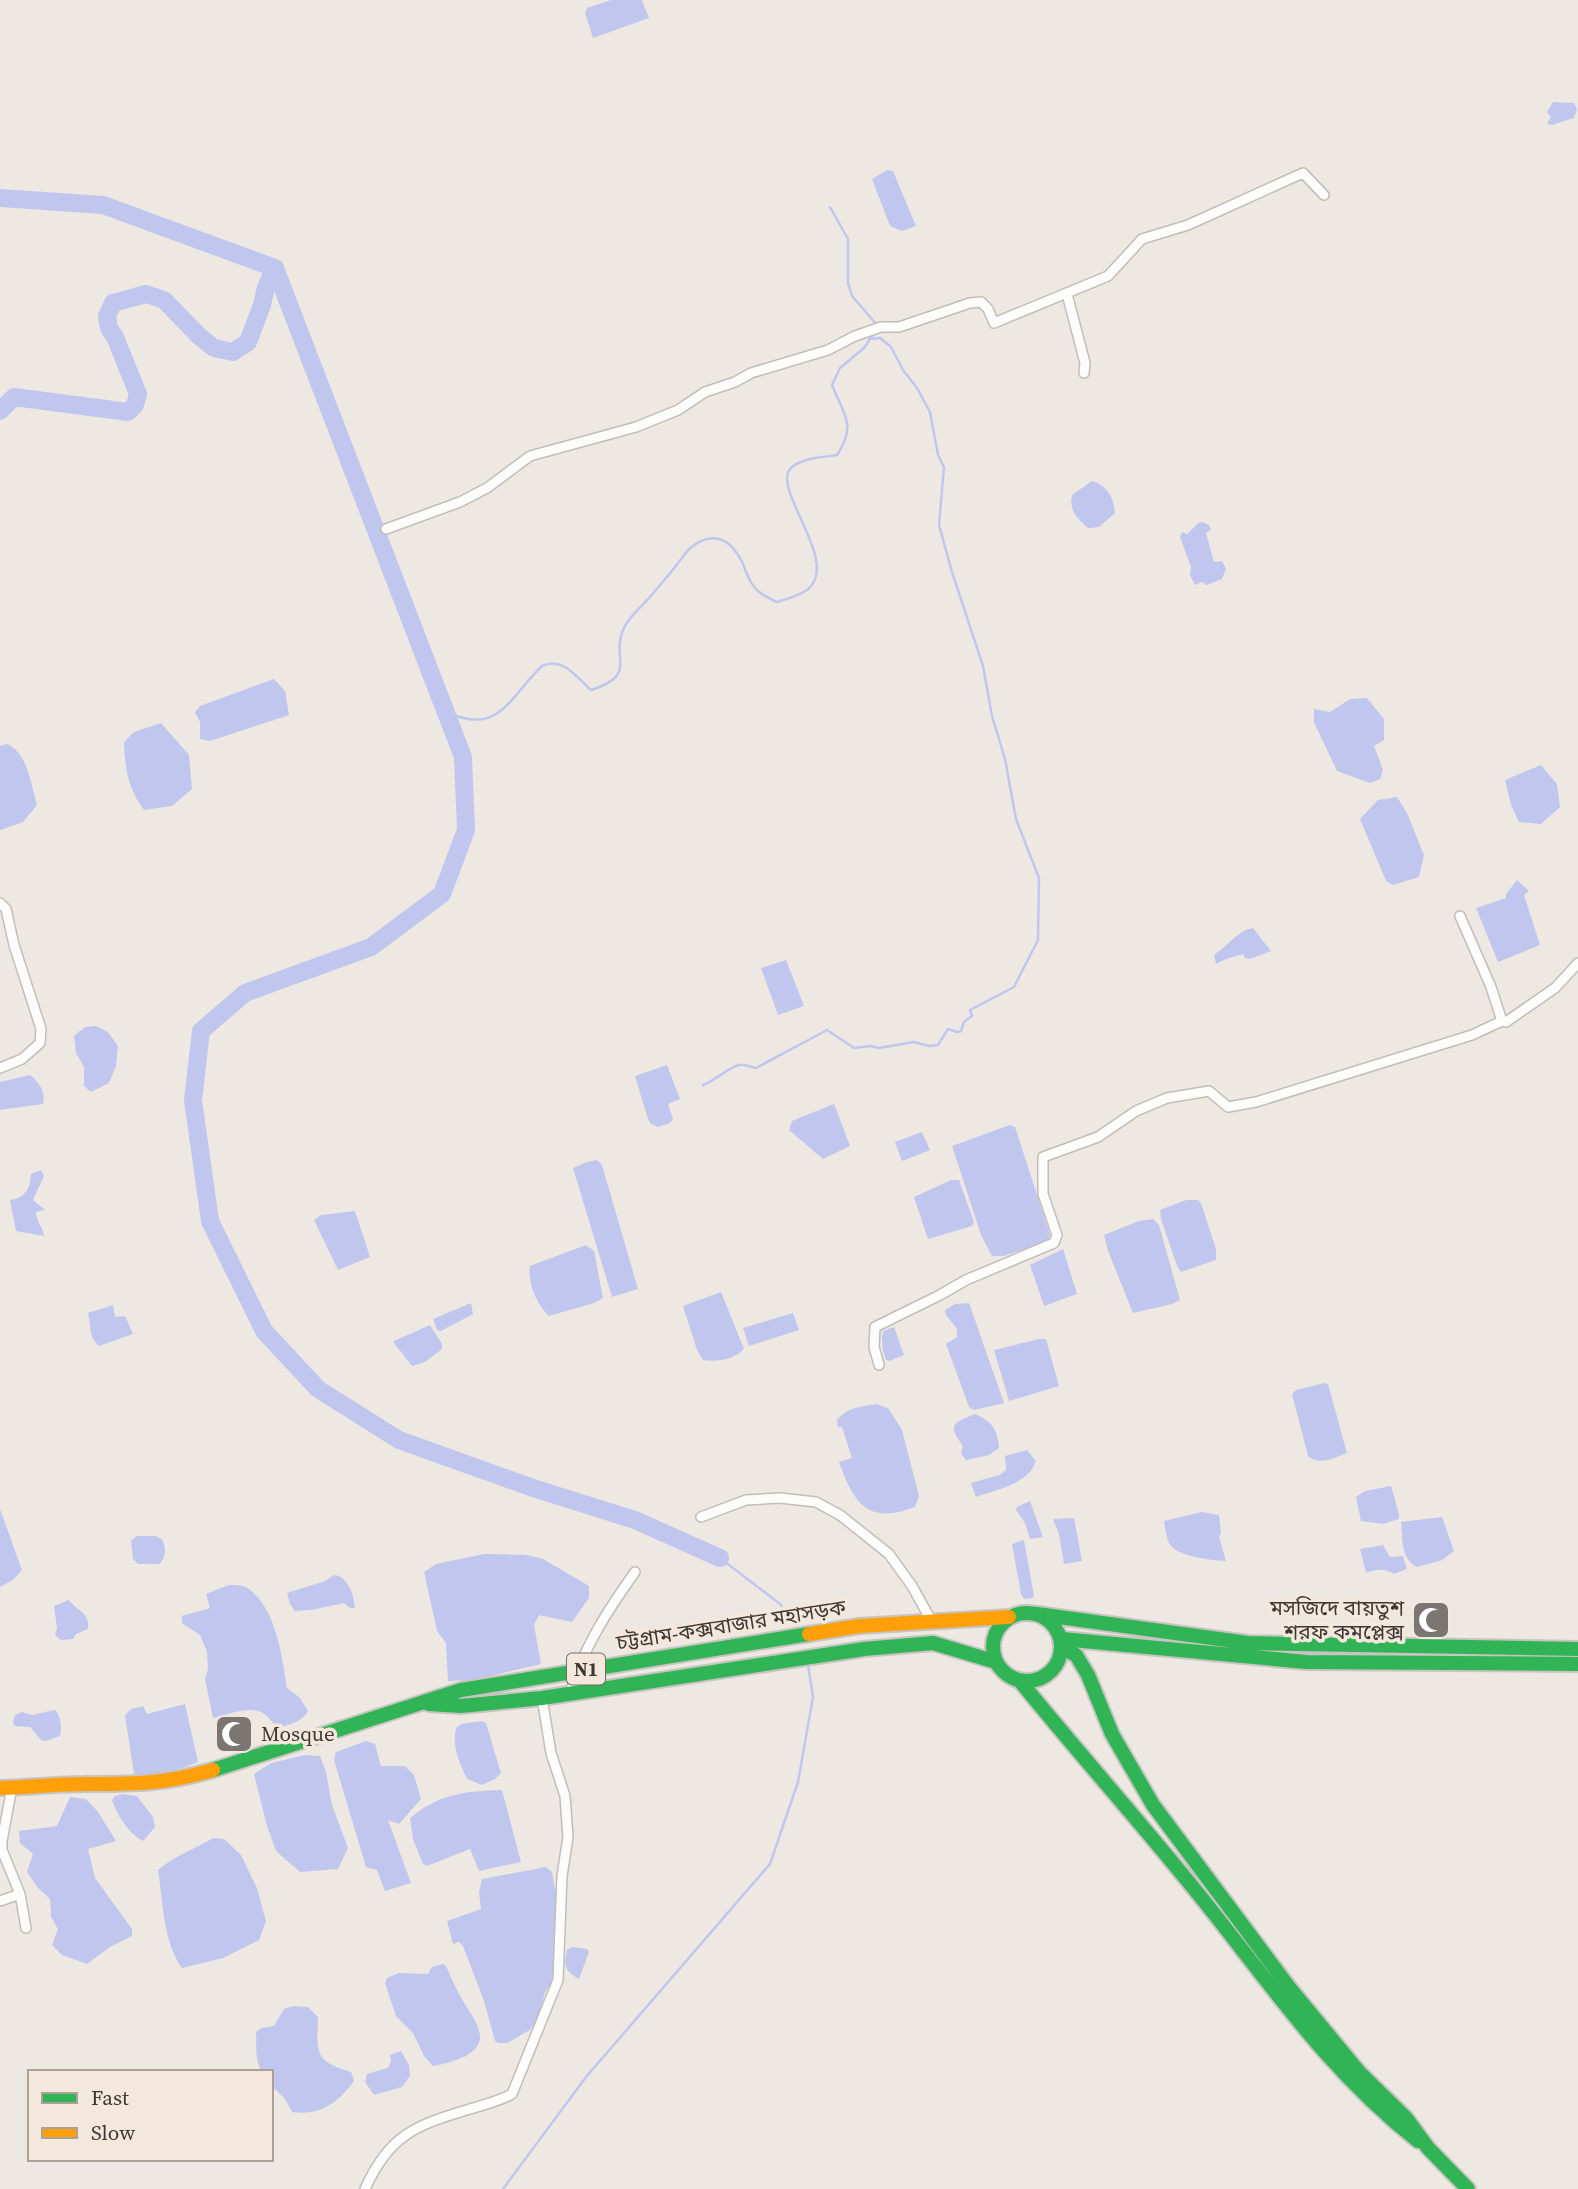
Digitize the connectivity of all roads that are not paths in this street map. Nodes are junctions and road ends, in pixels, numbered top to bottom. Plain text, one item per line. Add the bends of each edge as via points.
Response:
1 (1324, 195) dead end
2 (1067, 294) junction
3 (1084, 373) dead end
4 (386, 529) dead end
5 (0, 903) edge
6 (1460, 916) dead end
7 (1578, 963) edge
8 (1502, 1021) junction
9 (0, 1068) edge
10 (879, 1365) dead end
11 (701, 1517) dead end
12 (635, 1572) dead end
13 (1037, 1614) junction
14 (1009, 1617) junction
15 (932, 1622) junction
16 (1061, 1643) junction
17 (1578, 1649) edge
18 (996, 1662) junction
19 (1578, 1664) edge
20 (577, 1670) junction
21 (1020, 1681) junction
22 (570, 1693) junction
23 (542, 1698) junction
24 (423, 1704) junction
25 (6, 1788) edge
26 (20, 1895) junction
27 (0, 1901) edge
28 (26, 1928) dead end
29 (1428, 2148) junction
30 (365, 2189) edge
31 (1468, 2189) edge

1 - 2 street via 1303,173 1188,225 1142,239 1108,276
2 - 3 street
2 - 4 street via 994,323 981,302 899,327 881,327 828,350 751,373 636,427 530,456 488,488
5 - 9 street via 6,909 41,1030 40,1043 22,1059
6 - 8 street
7 - 8 street via 1555,988
8 - 10 street via 1472,1035 1256,1102 1228,1107 1209,1091 1167,1098 1136,1111 1098,1137 1043,1157 1043,1194 1057,1235 1054,1243 966,1280 875,1327
11 - 15 street via 746,1500 816,1502 889,1554
12 - 20 street via 592,1637
13 - 14 main road, N1
13 - 16 main road via 1053,1624
13 - 17 main road, N1 via 1248,1643
14 - 15 main road, চট্টগ্রাম-কক্সবাজার মহাসড়ক / N1
14 - 18 main road via 995,1632
15 - 20 main road, চট্টগ্রাম-কক্সবাজার মহাসড়ক / N1 via 859,1626
16 - 19 main road via 1306,1662
16 - 21 main road via 1057,1664 1050,1672
16 - 29 main road via 1082,1665 1112,1734 1153,1805 1288,1986
18 - 21 main road, N1
18 - 22 main road, চট্টগ্রাম-কক্সবাজার মহাসড়ক / N1 via 933,1643 864,1648
20 - 22 street
20 - 24 main road, চট্টগ্রাম-কক্সবাজার মহাসড়ক / N1 via 461,1690
21 - 29 main road via 1346,2078 1400,2129
22 - 23 main road, চট্টগ্রাম-কক্সবাজার মহাসড়ক / N1
23 - 24 main road, চট্টগ্রাম-কক্সবাজার মহাসড়ক / N1 via 461,1706
23 - 30 street via 551,1753 565,1796 568,1837 558,1980 512,2095 416,2127 383,2155
24 - 25 main road, চট্টগ্রাম-কক্সবাজার মহাসড়ক / N1 via 178,1780
25 - 26 street via 2,1850
26 - 27 street
26 - 28 street
29 - 31 main road

